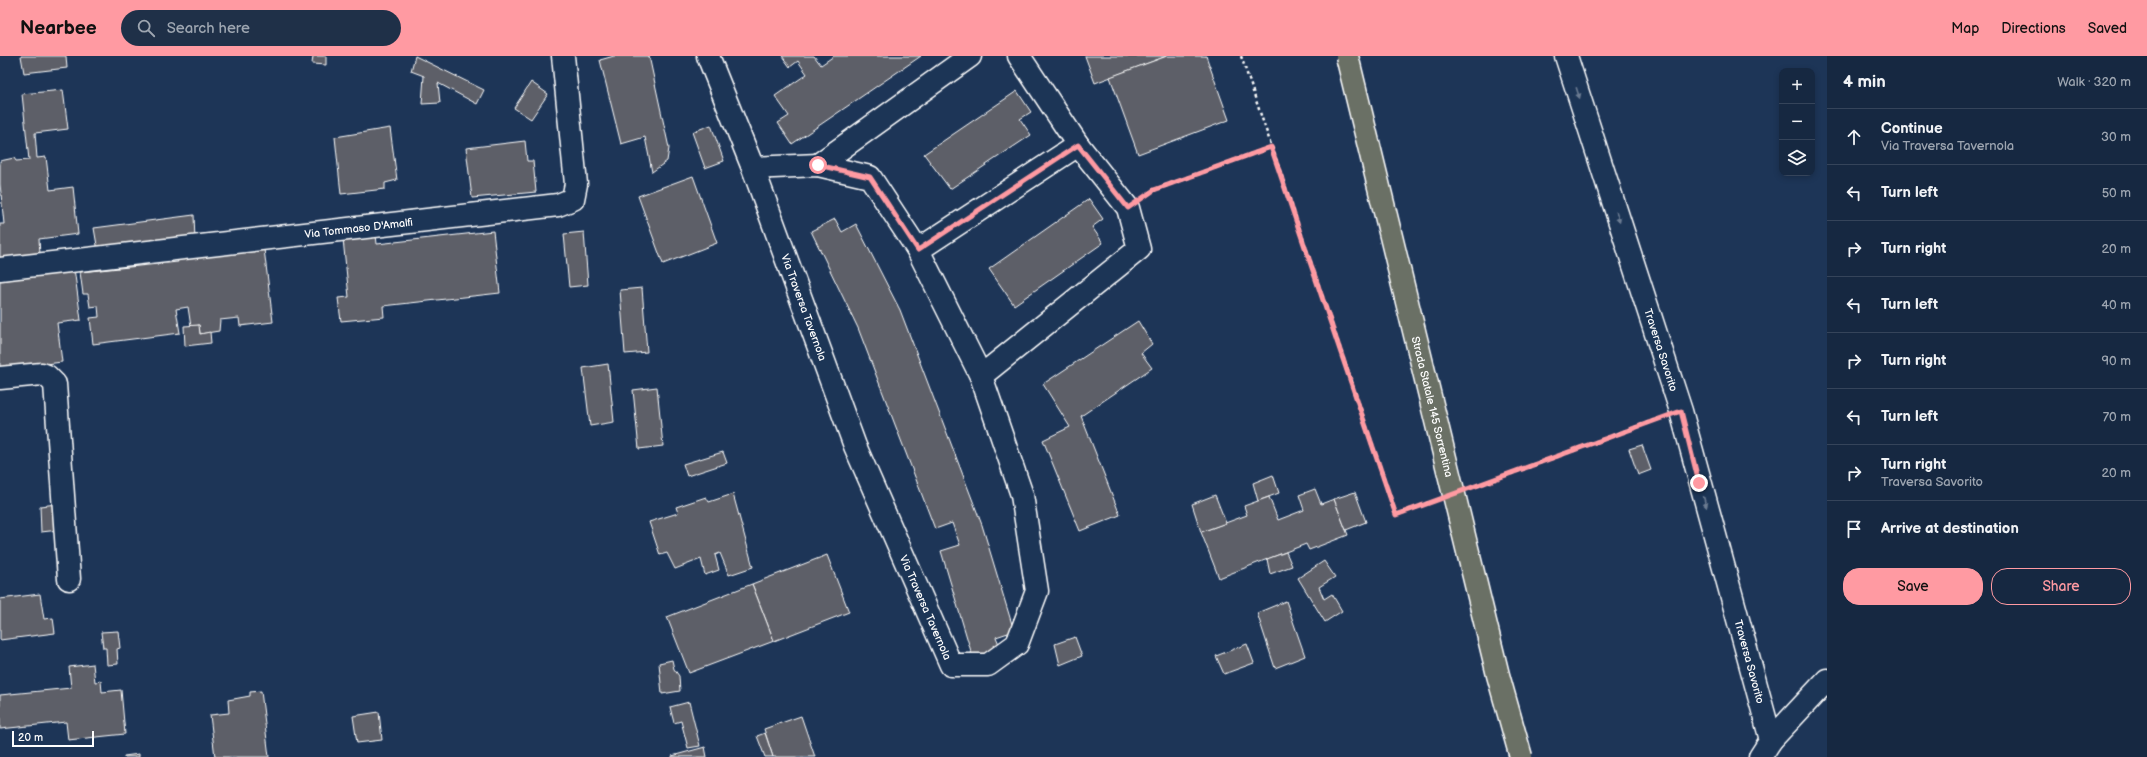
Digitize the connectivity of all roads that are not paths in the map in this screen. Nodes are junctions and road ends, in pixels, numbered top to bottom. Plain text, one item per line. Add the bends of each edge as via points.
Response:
1 (562, 56) edge
2 (708, 56) edge
3 (970, 56) edge
4 (1019, 56) edge
5 (1347, 56) edge
6 (1566, 56) edge
7 (1078, 145) junction
8 (818, 165) junction
9 (753, 168) junction
10 (918, 250) junction
11 (0, 269) edge
12 (981, 376) junction
13 (0, 378) edge
14 (69, 579) dead end
15 (1827, 680) edge
16 (1765, 749) edge
17 (1521, 757) edge

1 - 11 street, Via Tommaso D'Amalfi via 576,184 573,198 558,205
2 - 9 street, Via Traversa Tavernola
3 - 8 street
4 - 7 street
5 - 17 highway, Strada Statale 145 Sorrentina, bridge via 1498,675
6 -> 16 street, Traversa Savorito via 1681,411
7 - 10 street
7 - 12 street via 1128,208 1139,248
8 - 9 street, Via Traversa Tavernola
8 - 10 street, Via Traversa Tavernola via 870,177
9 - 12 street, Via Traversa Tavernola via 855,446 951,665 988,665 1017,644 1037,591 1022,494
10 - 12 street, Via Traversa Tavernola
13 - 14 street via 42,374 55,384
15 - 16 street

